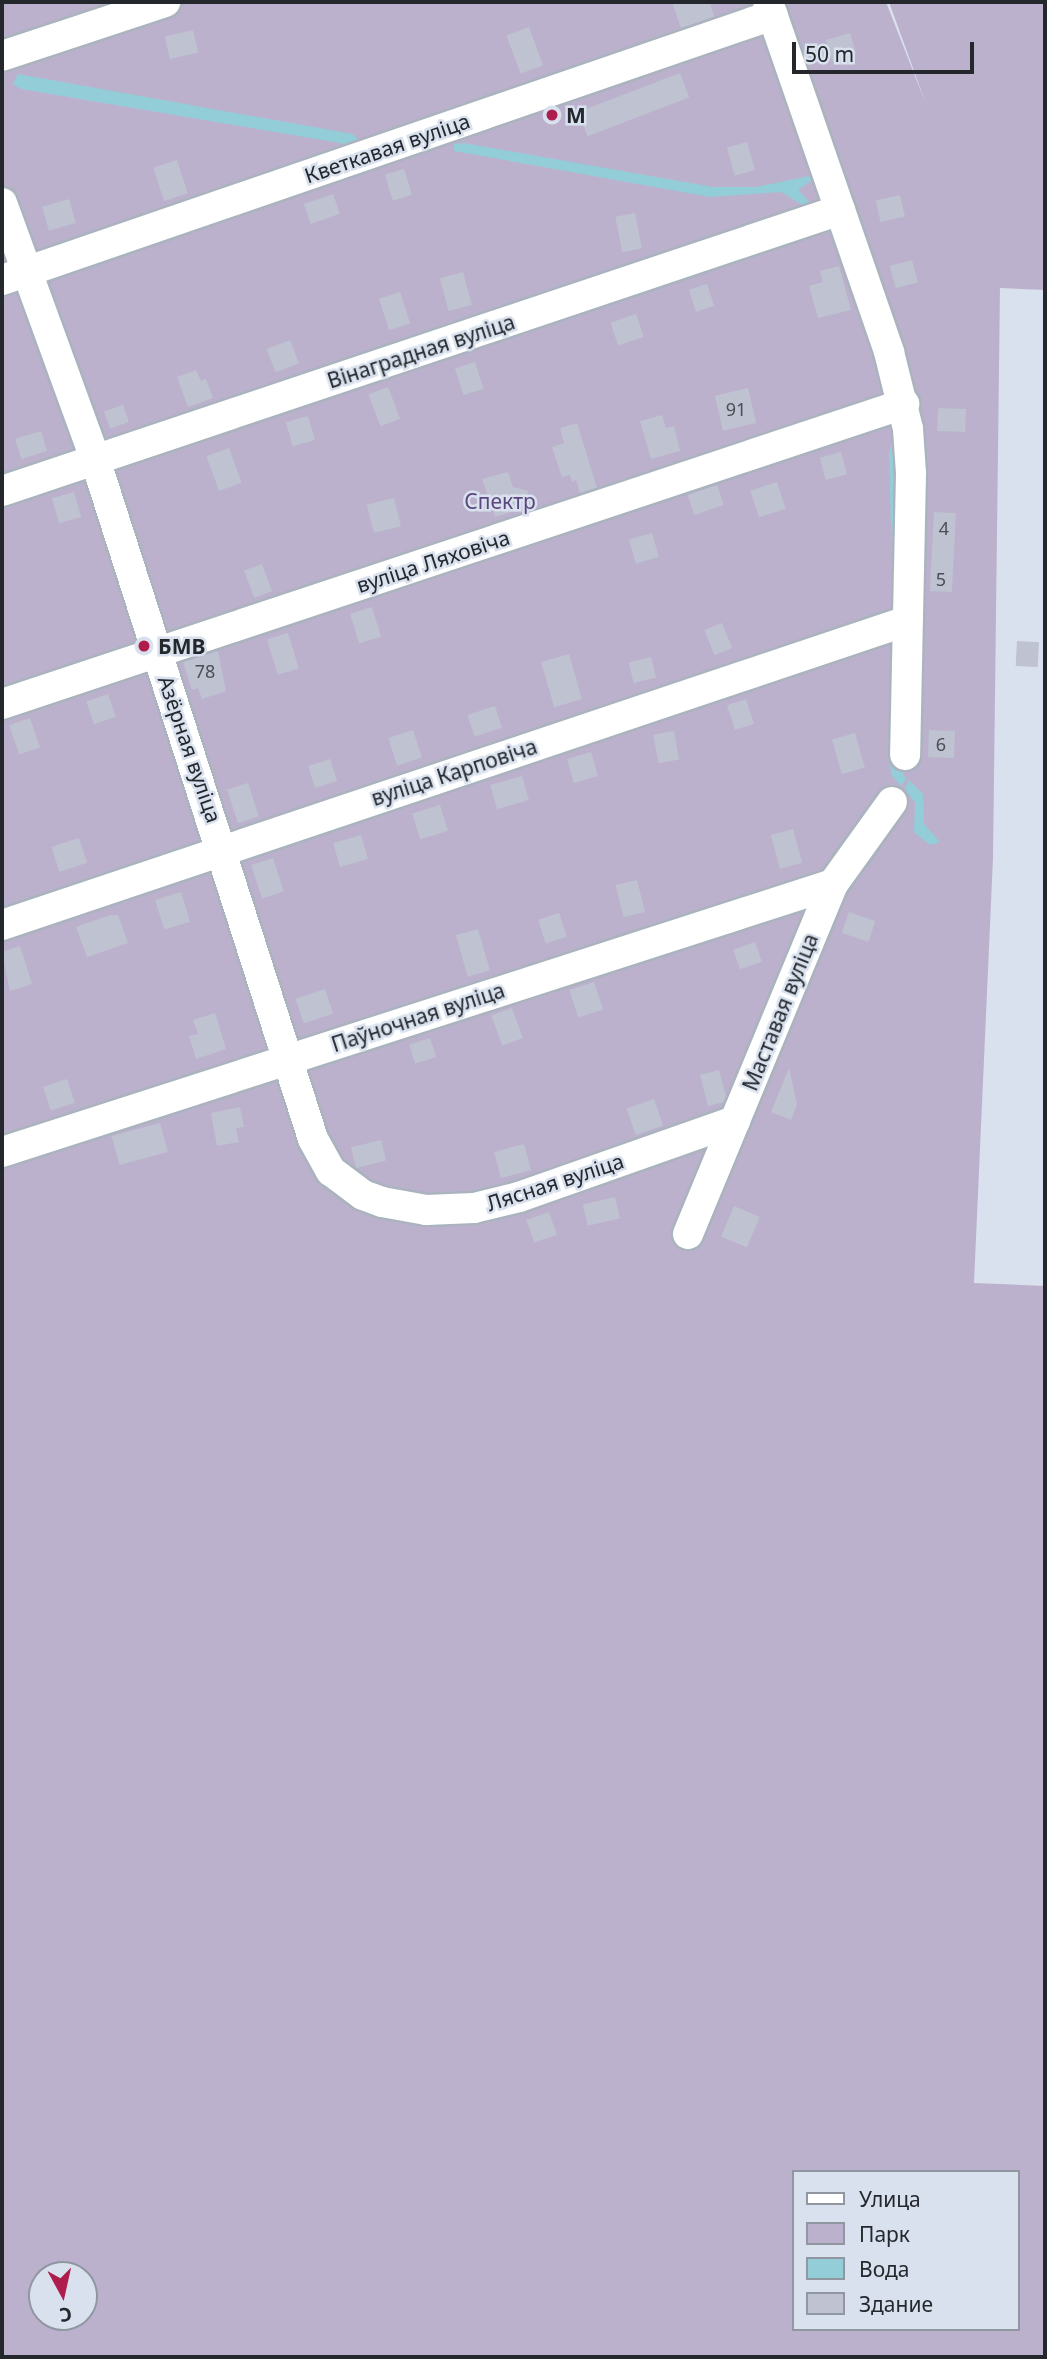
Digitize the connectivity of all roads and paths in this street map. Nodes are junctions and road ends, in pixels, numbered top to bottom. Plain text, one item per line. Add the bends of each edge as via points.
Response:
1 (165, 2) edge
2 (771, 9) edge
3 (2, 56) edge
4 (2, 202) edge
5 (840, 210) junction
6 (14, 276) edge
7 (904, 404) junction
8 (95, 460) junction
9 (2, 491) edge
10 (907, 621) junction
11 (157, 652) junction
12 (2, 704) edge
13 (905, 755) dead end
14 (892, 802) dead end
15 (224, 849) junction
16 (834, 884) junction
17 (2, 925) edge
18 (290, 1058) junction
19 (735, 1121) junction
20 (313, 1139) joint
21 (2, 1152) edge
22 (688, 1234) dead end

1 - 3 street
2 - 5 street
2 - 6 street, Кветкавая вуліца
4 - 6 street, Азёрная вуліца
5 - 7 street
5 - 8 street, Вінаградная вуліца
6 - 8 street, Азёрная вуліца
7 - 10 street via 911,473
7 - 11 street, вуліца Ляховіча
8 - 9 street, Вінаградная вуліца
8 - 11 street, Азёрная вуліца
10 - 13 street
10 - 15 street, вуліца Карповіча
11 - 12 street, вуліца Ляховіча
11 - 15 street, Азёрная вуліца
14 - 16 street, Маставая вуліца
15 - 17 street, вуліца Карповіча
15 - 18 street, Азёрная вуліца
16 - 18 street, Паўночная вуліца
16 - 19 street, Маставая вуліца
18 - 20 street, Азёрная вуліца
18 - 21 street, Паўночная вуліца
19 - 20 street, Лясная вуліца via 519,1197 449,1210 403,1207 363,1195 331,1171
19 - 22 street, Маставая вуліца

